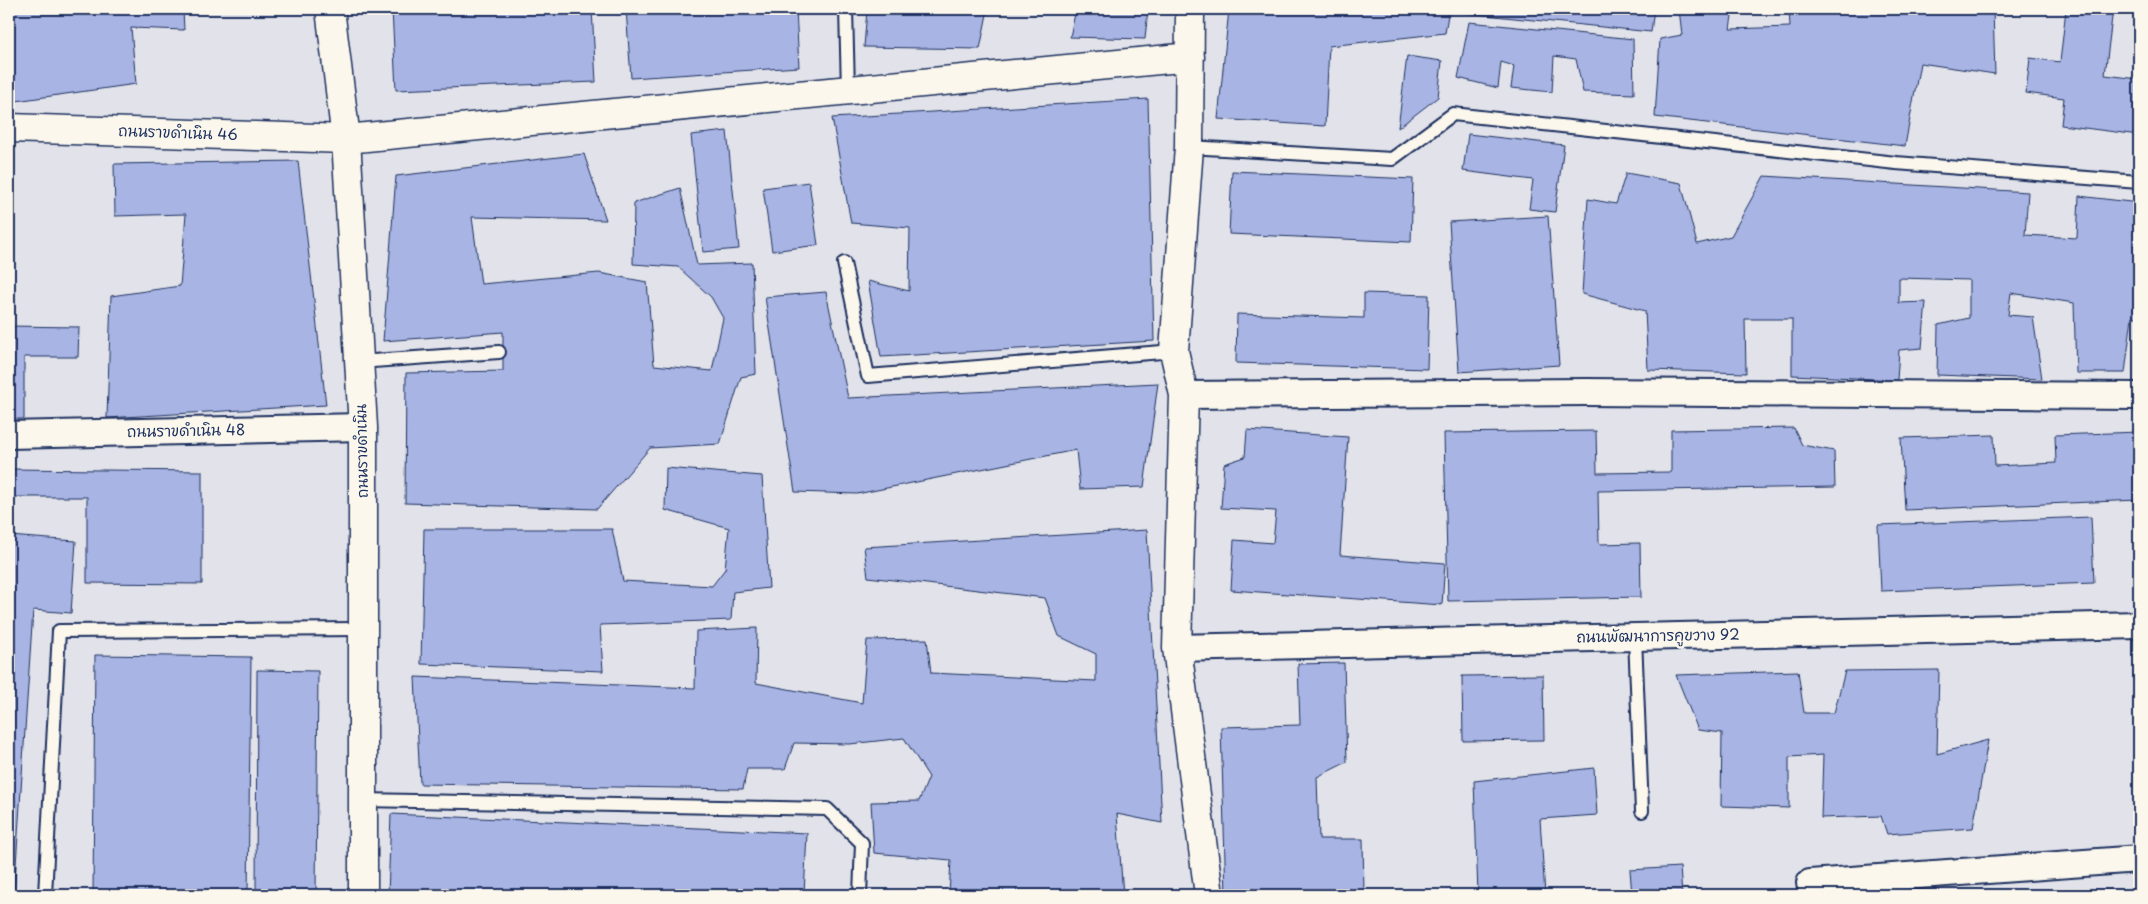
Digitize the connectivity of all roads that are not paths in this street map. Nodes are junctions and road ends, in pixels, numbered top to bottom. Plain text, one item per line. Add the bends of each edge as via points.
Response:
1 (330, 9) edge
2 (846, 9) edge
3 (1190, 9) edge
4 (1190, 57) junction
5 (848, 90) junction
6 (9, 128) edge
7 (346, 139) junction
8 (1189, 147) junction
9 (2139, 182) edge
10 (844, 263) dead end
11 (1174, 351) junction
12 (499, 352) dead end
13 (359, 362) junction
14 (1184, 395) junction
15 (2139, 396) edge
16 (363, 427) junction
17 (9, 435) edge
18 (2139, 625) edge
19 (363, 628) junction
20 (1635, 637) junction
21 (1177, 648) junction
22 (363, 800) junction
23 (1642, 811) dead end
24 (2139, 860) edge
25 (1810, 884) dead end
26 (45, 895) edge
27 (363, 895) edge
28 (860, 895) edge
29 (1209, 895) edge

1 - 7 street, ถนนราขดำเนิน
2 - 5 lane
3 - 4 street
4 - 5 street, ถนนราขดำเนิน 46
4 - 8 street
5 - 7 street, ถนนราขดำเนิน 46
6 - 7 street, ถนนราขดำเนิน 46
7 - 13 street, ถนนราขดำเนิน
8 - 9 lane via 1392,159 1453,114 1896,163
8 - 11 street
10 - 11 lane via 868,376
11 - 14 street
12 - 13 lane
13 - 16 street, ถนนราขดำเนิน
14 - 15 street via 1596,392
14 - 21 street
16 - 17 street, ถนนราขดำเนิน 48
16 - 19 street, ถนนราขดำเนิน
18 - 20 street, ถนนพัฒนาการคูขวาง 92
19 - 22 street, ถนนราขดำเนิน
19 - 26 lane via 59,632
20 - 21 street, ถนนพัฒนาการคูขวาง 92
20 - 23 lane
21 - 29 street
22 - 27 street, ถนนราขดำเนิน
22 - 28 lane via 827,809 862,844
24 - 25 street

